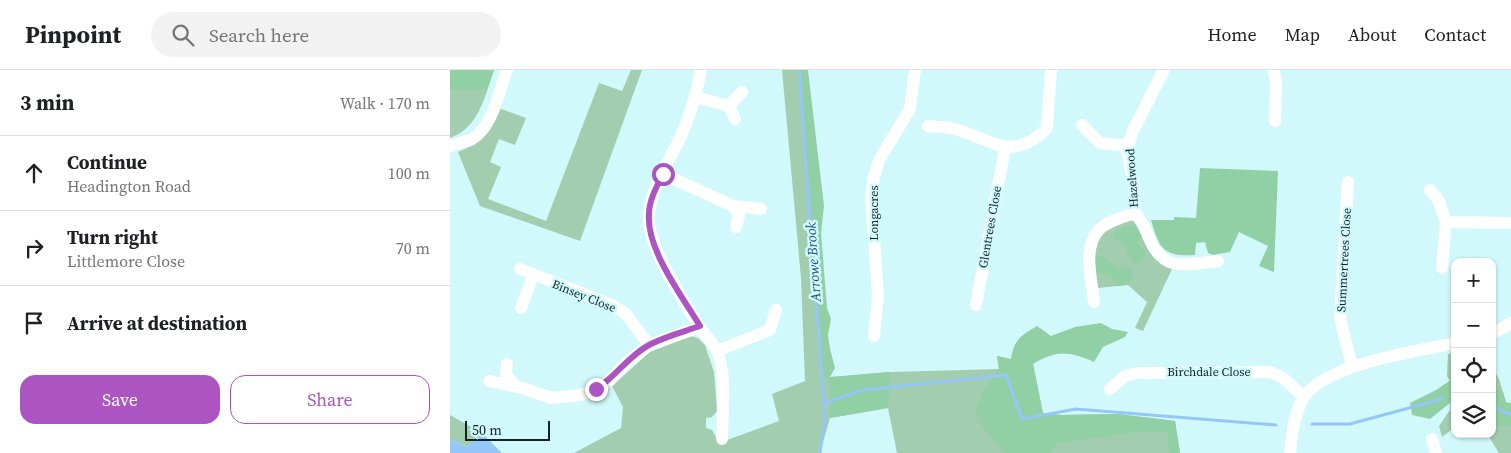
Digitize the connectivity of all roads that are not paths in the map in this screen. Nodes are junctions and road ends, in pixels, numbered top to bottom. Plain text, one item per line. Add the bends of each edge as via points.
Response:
1 (507, 70) edge
2 (701, 70) edge
3 (916, 70) edge
4 (1051, 70) edge
5 (1164, 70) edge
6 (1274, 70) edge
7 (742, 92) dead end
8 (696, 97) junction
9 (729, 106) junction
10 (735, 118) dead end
11 (1275, 121) dead end
12 (1082, 125) dead end
13 (928, 126) dead end
14 (450, 146) edge
15 (1128, 146) junction
16 (1005, 148) junction
17 (663, 174) junction
18 (1348, 182) dead end
19 (1430, 190) dead end
20 (734, 206) junction
21 (761, 209) dead end
22 (1135, 213) junction
23 (1446, 222) junction
24 (1511, 223) edge
25 (736, 227) dead end
26 (1218, 261) dead end
27 (1442, 268) dead end
28 (520, 269) dead end
29 (533, 276) junction
30 (1094, 302) dead end
31 (976, 305) dead end
32 (521, 308) dead end
33 (776, 310) dead end
34 (1511, 323) edge
35 (700, 326) junction
36 (1496, 332) edge
37 (874, 336) dead end
38 (648, 345) junction
39 (1451, 345) edge
40 (717, 351) junction
41 (508, 364) dead end
42 (1352, 366) junction
43 (489, 381) dead end
44 (515, 386) junction
45 (1110, 389) dead end
46 (1304, 397) junction
47 (722, 438) dead end
48 (1432, 439) dead end
49 (1290, 453) edge
50 (1436, 453) edge

1 - 14 street via 481,132
2 - 8 street
3 - 37 street, Longacres via 910,109 879,160 874,177 872,196 878,295
4 - 16 street via 1047,128 1029,144
5 - 15 street, Hazelwood
6 - 11 street
7 - 9 street
8 - 9 street
8 - 17 street
9 - 10 street
12 - 15 street via 1100,143
13 - 16 street via 953,129
15 - 22 street, Hazelwood
16 - 31 street, Glentrees Close
17 - 20 street
17 - 35 street via 648,213 649,233
18 - 42 street, Summertrees Close via 1340,318
19 - 23 street via 1438,198
20 - 21 street
20 - 25 street via 739,215
22 - 26 street, Hazelwood via 1145,224 1157,253 1168,262 1176,265
22 - 30 street via 1100,228 1092,240 1089,252
23 - 24 street
23 - 27 street
28 - 29 street, Binsey Close
29 - 32 street
29 - 38 street, Binsey Close via 612,305 626,314
33 - 40 street via 770,330
34 - 36 street
35 - 38 street
35 - 40 street
38 - 44 street via 609,381 582,395 552,398
39 - 42 street
40 - 47 street via 721,365
41 - 44 street via 506,374
42 - 46 street via 1317,384
43 - 44 street
45 - 46 street, Birchdale Close via 1125,376 1137,373 1270,372 1282,377
46 - 49 street via 1294,426
48 - 50 street

